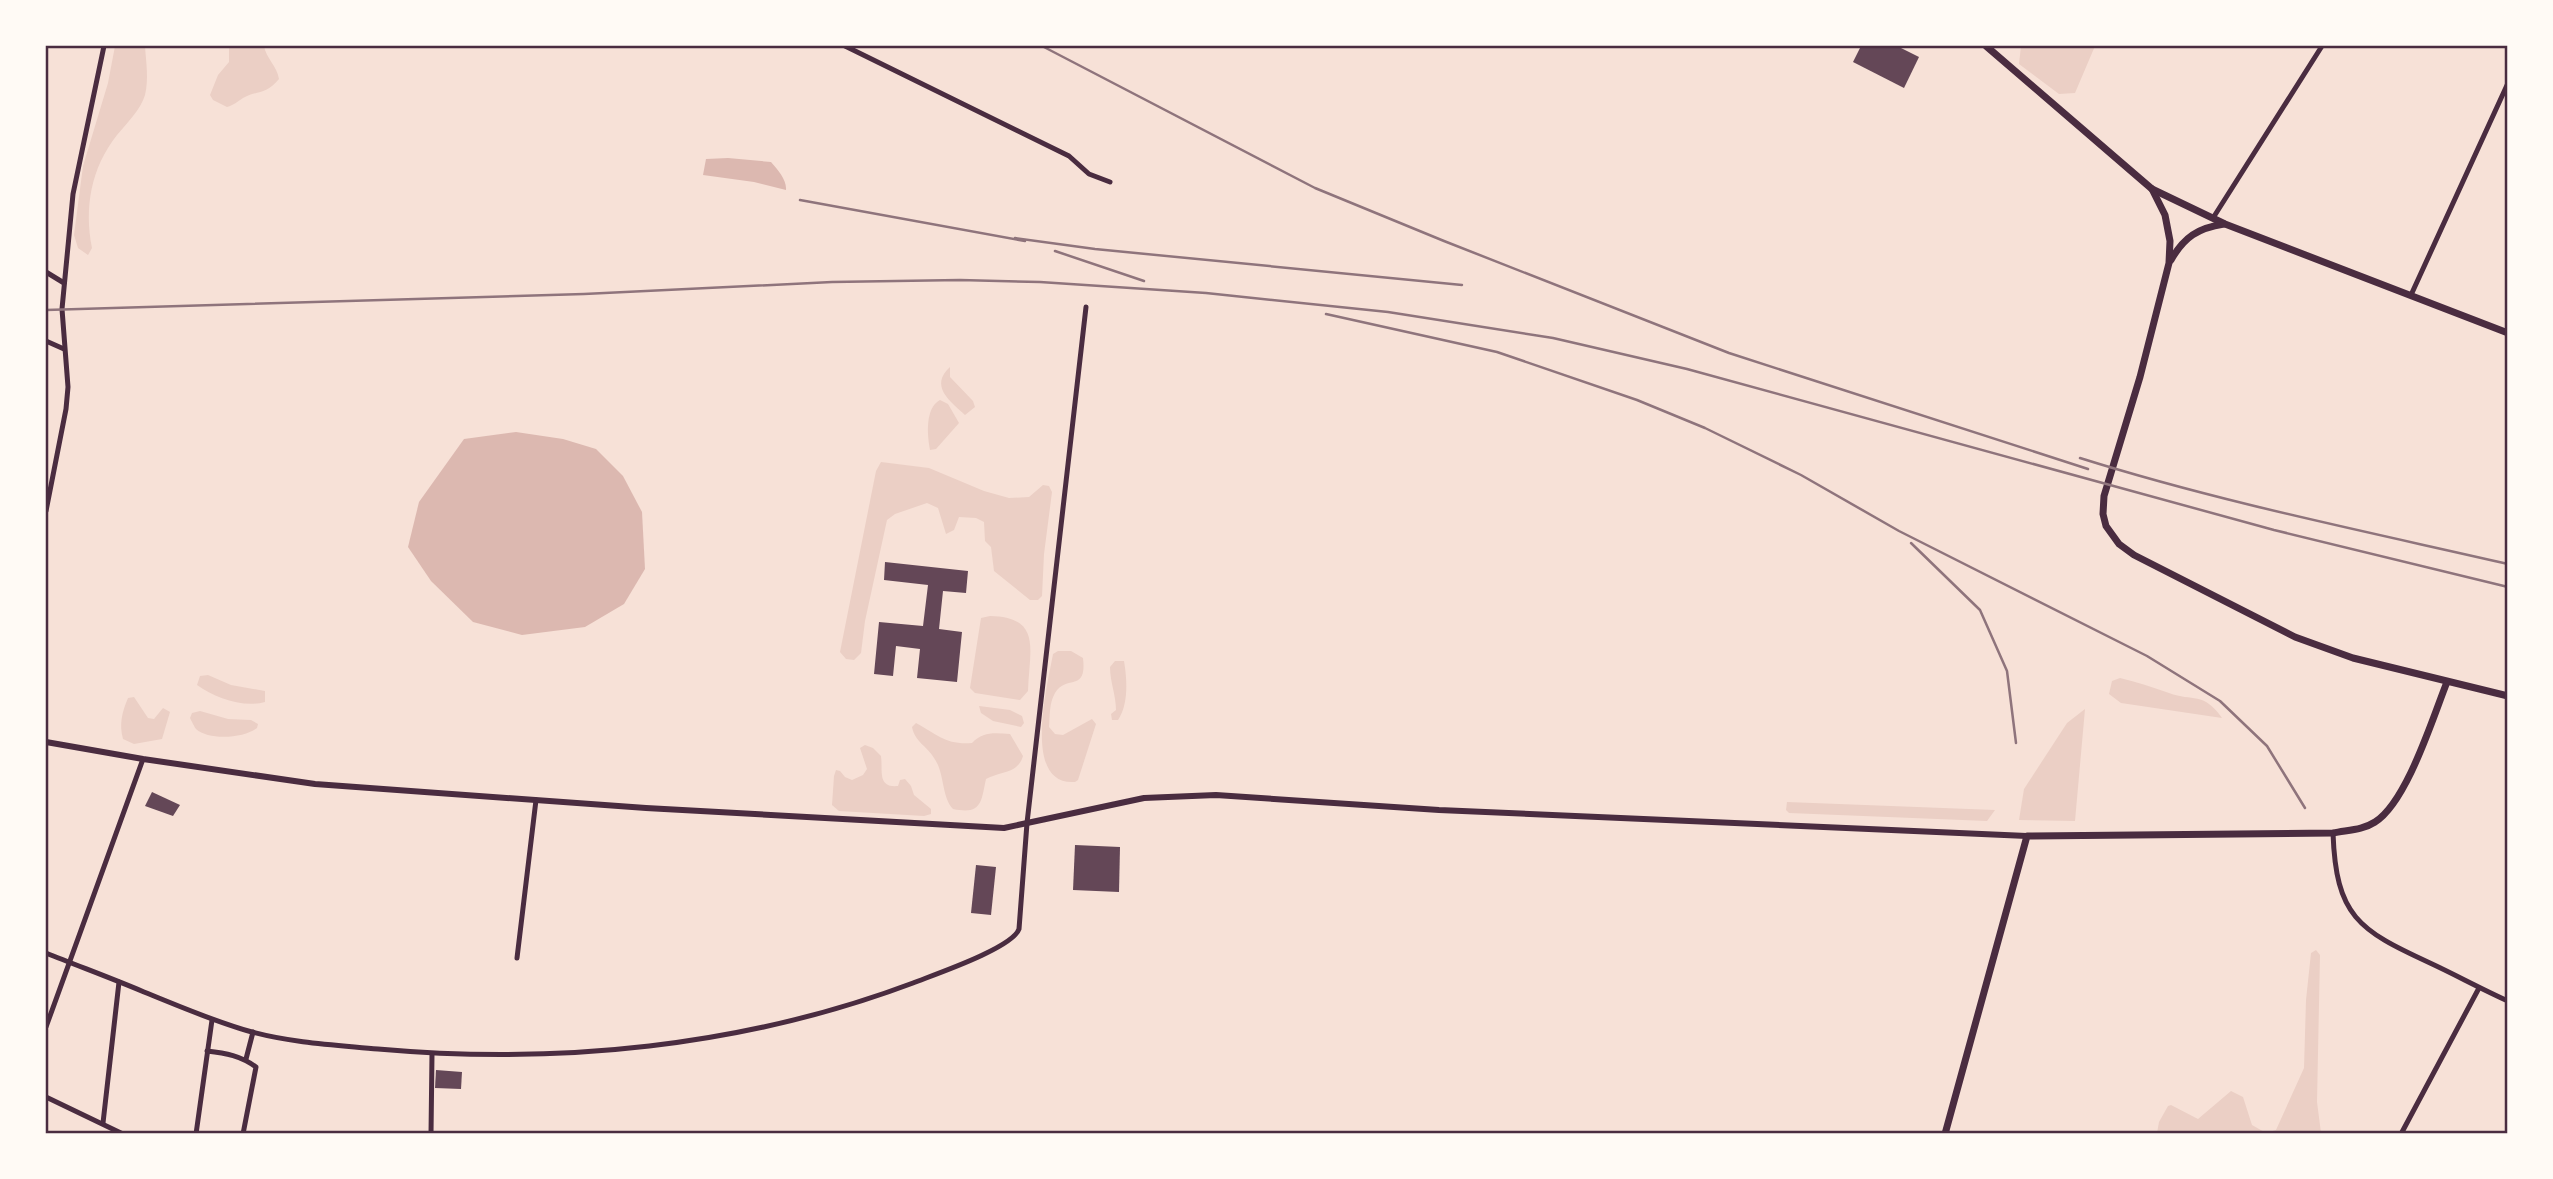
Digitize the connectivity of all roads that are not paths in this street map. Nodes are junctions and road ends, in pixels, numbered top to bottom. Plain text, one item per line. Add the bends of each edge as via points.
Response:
1 (104, 46) edge
2 (845, 46) edge
3 (1986, 46) edge
4 (2322, 46) edge
5 (1995, 48) edge
6 (2508, 83) edge
7 (1110, 183) dead end
8 (2152, 189) junction
9 (2213, 218) junction
10 (2225, 223) junction
11 (2169, 263) junction
12 (46, 272) edge
13 (64, 283) junction
14 (2411, 295) junction
15 (1086, 307) dead end
16 (2508, 333) edge
17 (46, 341) edge
18 (64, 349) junction
19 (46, 511) edge
20 (2447, 682) junction
21 (2508, 696) edge
22 (46, 742) edge
23 (143, 759) junction
24 (536, 800) junction
25 (1027, 823) junction
26 (2333, 833) junction
27 (2027, 836) junction
28 (46, 953) edge
29 (517, 958) dead end
30 (68, 962) junction
31 (119, 982) junction
32 (2479, 988) junction
33 (2508, 1001) edge
34 (212, 1020) junction
35 (46, 1027) edge
36 (253, 1032) junction
37 (207, 1051) junction
38 (432, 1054) junction
39 (246, 1059) junction
40 (46, 1097) edge
41 (103, 1123) junction
42 (123, 1133) edge
43 (196, 1133) edge
44 (243, 1133) edge
45 (431, 1133) edge
46 (1945, 1133) edge
47 (2401, 1133) edge

1 - 13 street via 73,194
2 - 7 street via 1069,156
3 - 5 main road
4 - 9 street
5 - 8 main road
6 - 14 street
8 - 9 main road
8 - 11 main road via 2165,215
9 - 10 main road
10 - 11 main road via 2192,233
10 - 14 main road
11 - 20 main road via 2104,496 2106,526 2134,555 2295,637 2353,658
12 - 13 street
13 - 18 street
14 - 16 main road
15 - 25 street
17 - 18 street
18 - 19 street via 66,410
20 - 21 main road
20 - 26 main road via 2418,756 2389,808 2360,829
22 - 23 street
23 - 24 street via 315,784
23 - 30 street
24 - 25 street via 1004,828
24 - 29 street
25 - 27 street via 1144,798 1216,795 1466,812
25 - 38 street via 1017,934 968,962 860,1003 730,1034 614,1051
26 - 27 main road
26 - 32 street via 2340,893 2359,923 2388,944
27 - 46 main road
28 - 30 street
30 - 31 street
30 - 35 street
31 - 34 street
31 - 41 street
32 - 33 street
32 - 47 street
34 - 36 street
34 - 37 street
36 - 38 street via 330,1045
36 - 39 street
37 - 39 street
37 - 43 street
38 - 45 street
39 - 44 street via 256,1067
40 - 41 street
41 - 42 street

